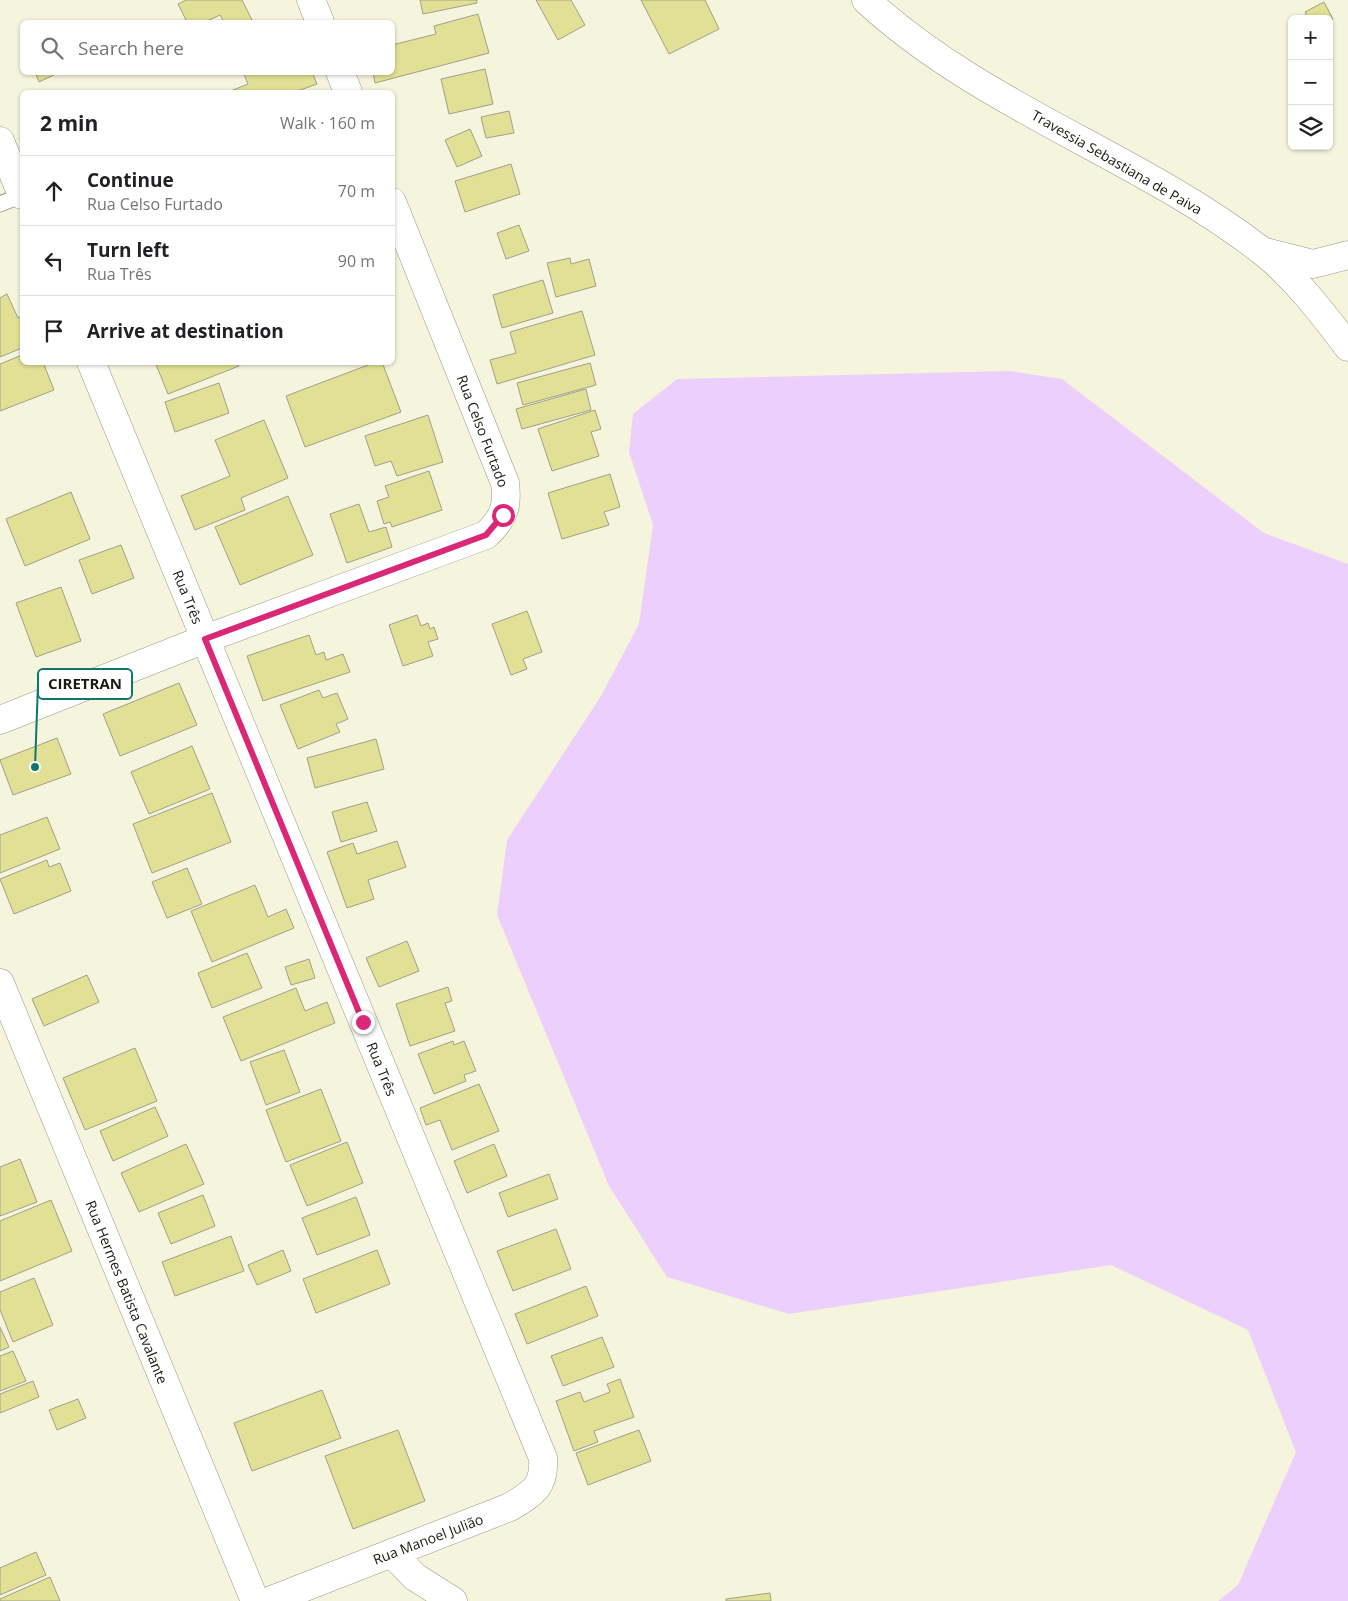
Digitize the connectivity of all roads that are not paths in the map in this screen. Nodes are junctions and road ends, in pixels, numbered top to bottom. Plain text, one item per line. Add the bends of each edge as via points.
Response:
1 (311, 0) edge
2 (866, 0) edge
3 (319, 20) edge
4 (341, 75) edge
5 (347, 90) edge
6 (0, 141) edge
7 (20, 190) edge
8 (20, 196) edge
9 (0, 204) edge
10 (395, 209) edge
11 (1263, 252) junction
12 (1348, 255) edge
13 (1348, 347) edge
14 (92, 365) edge
15 (205, 639) junction
16 (0, 720) edge
17 (0, 983) edge
18 (536, 1442) joint
19 (392, 1553) junction
20 (255, 1601) edge
21 (269, 1601) edge
22 (453, 1601) edge

1 - 3 street
2 - 11 street, Travessia Sebastiana de Paiva via 919,45 961,74 1176,192
4 - 5 street
6 - 7 street
8 - 9 lane
10 - 15 street, Rua Celso Furtado via 505,483 507,500 503,515 486,535
11 - 12 street via 1312,264
11 - 13 street, Travessia Sebastiana de Paiva via 1318,308
14 - 15 street, Rua Três
15 - 16 street, Rua Celso Furtado
15 - 18 street, Rua Três
17 - 20 street, Rua Hermes Batista Cavalante
18 - 19 street, Rua Manoel Julião via 544,1471 540,1485 529,1496 510,1507
19 - 21 street, Rua Manoel Julião
19 - 22 street via 415,1577

